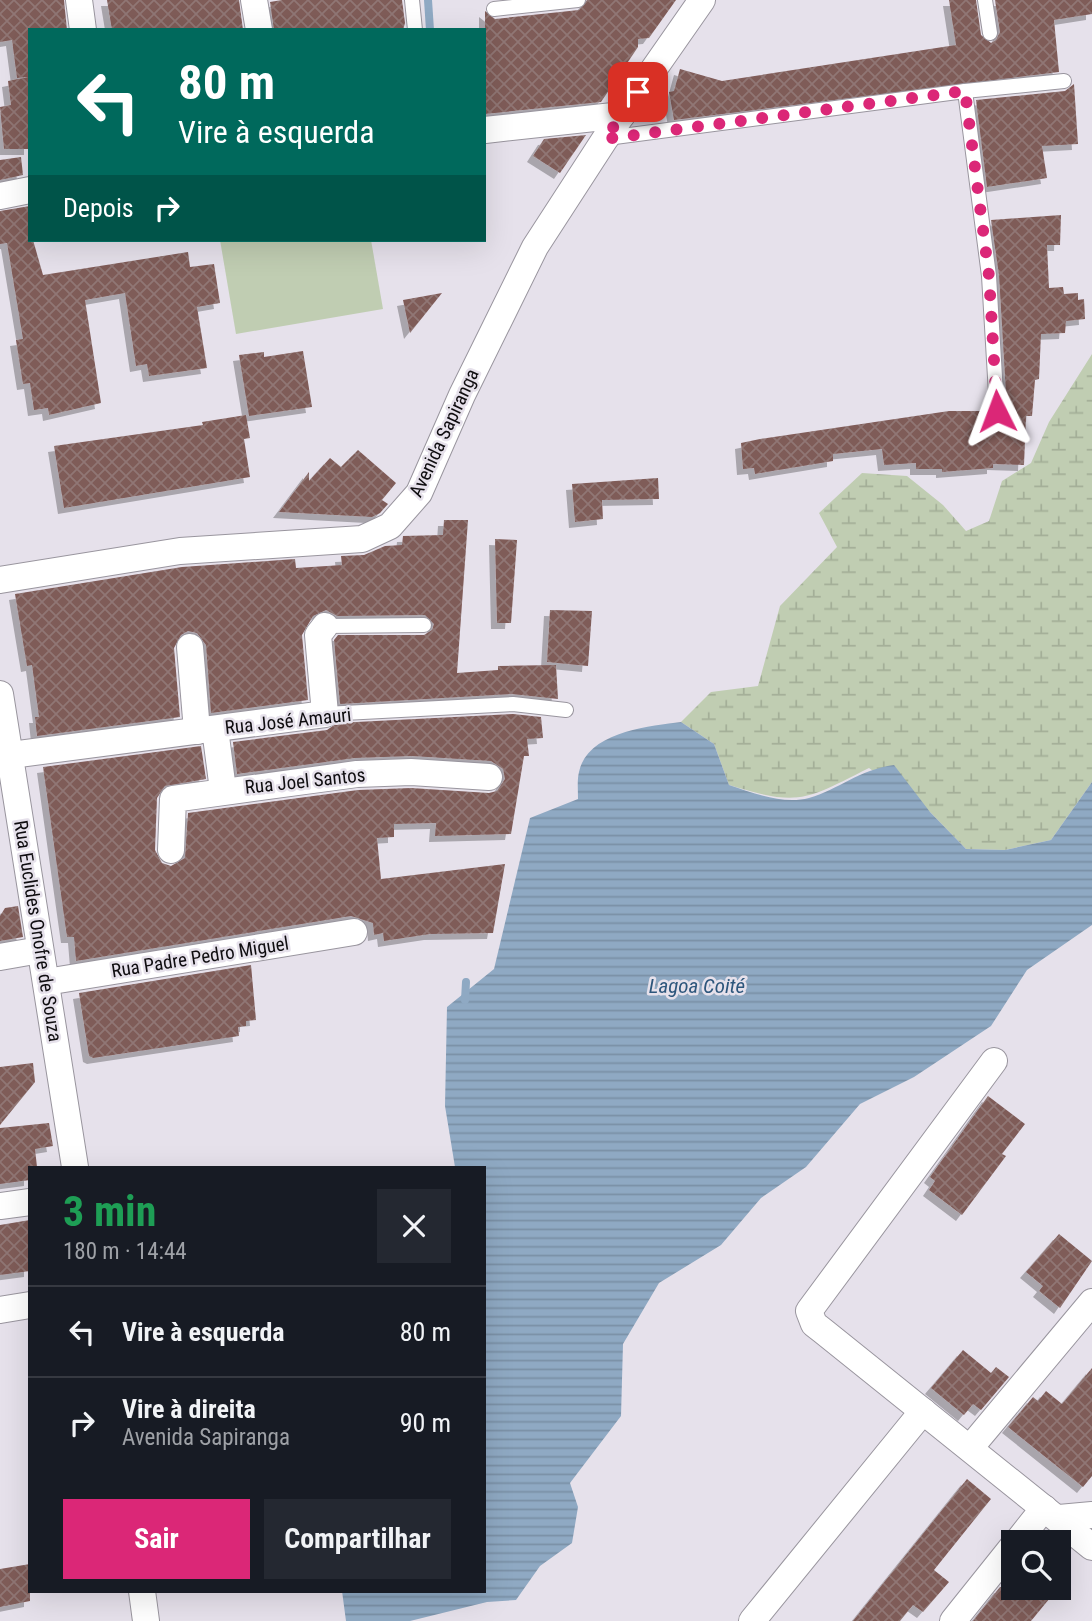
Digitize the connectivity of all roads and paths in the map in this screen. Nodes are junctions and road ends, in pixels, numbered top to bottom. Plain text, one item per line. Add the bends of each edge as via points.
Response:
1 (79, 0) edge
2 (254, 0) edge
3 (412, 0) edge
4 (578, 0) edge
5 (702, 0) edge
6 (985, 0) edge
7 (494, 9) dead end
8 (83, 28) edge
9 (259, 28) edge
10 (415, 28) edge
11 (990, 33) dead end
12 (1064, 81) dead end
13 (965, 91) junction
14 (622, 115) junction
15 (486, 130) edge
16 (605, 139) junction
17 (28, 190) edge
18 (0, 196) edge
19 (997, 411) dead end
20 (0, 580) edge
21 (424, 625) dead end
22 (325, 626) joint
23 (190, 647) dead end
24 (0, 694) edge
25 (566, 710) dead end
26 (325, 714) junction
27 (206, 730) junction
28 (11, 755) junction
29 (489, 777) dead end
30 (223, 790) junction
31 (171, 850) dead end
32 (354, 932) dead end
33 (40, 950) junction
34 (0, 957) edge
35 (46, 982) junction
36 (994, 1061) dead end
37 (75, 1166) edge
38 (28, 1202) edge
39 (0, 1206) edge
40 (1092, 1302) edge
41 (28, 1306) edge
42 (0, 1310) edge
43 (923, 1411) junction
44 (970, 1448) junction
45 (1051, 1513) junction
46 (1092, 1515) edge
47 (1031, 1530) edge
48 (1092, 1548) edge
49 (1001, 1561) edge
50 (142, 1593) edge
51 (146, 1621) edge
52 (752, 1621) edge
53 (953, 1621) edge

1 - 8 street
2 - 9 street
3 - 10 lane
4 - 7 lane
5 - 14 street, Avenida Sapiranga
6 - 11 lane
12 - 13 lane
13 - 16 lane
13 - 19 lane via 989,276
14 - 15 street
14 - 16 street, Avenida Sapiranga
16 - 20 street, Avenida Sapiranga via 529,259 419,493 390,526 362,539 180,551
17 - 18 street
21 - 22 lane
22 - 26 street via 318,635
23 - 27 street
24 - 28 street, Rua Euclides Onofre de Souza
25 - 26 lane, Rua José Amauri via 513,704
26 - 27 street, Rua José Amauri
27 - 28 street, Rua José Amauri
27 - 30 street
28 - 33 street, Rua Euclides Onofre de Souza
29 - 30 street, Rua Joel Santos via 357,774
30 - 31 street, Rua Joel Santos via 173,799
32 - 35 street, Rua Padre Pedro Miguel
33 - 34 street
33 - 35 street, Rua Euclides Onofre de Souza
35 - 37 street, Rua Euclides Onofre de Souza
36 - 43 street via 809,1311 823,1332
38 - 39 street
40 - 44 street
41 - 42 street
43 - 44 street
43 - 52 street
44 - 45 street
45 - 46 street
45 - 47 street
45 - 48 street
49 - 53 street
50 - 51 street

